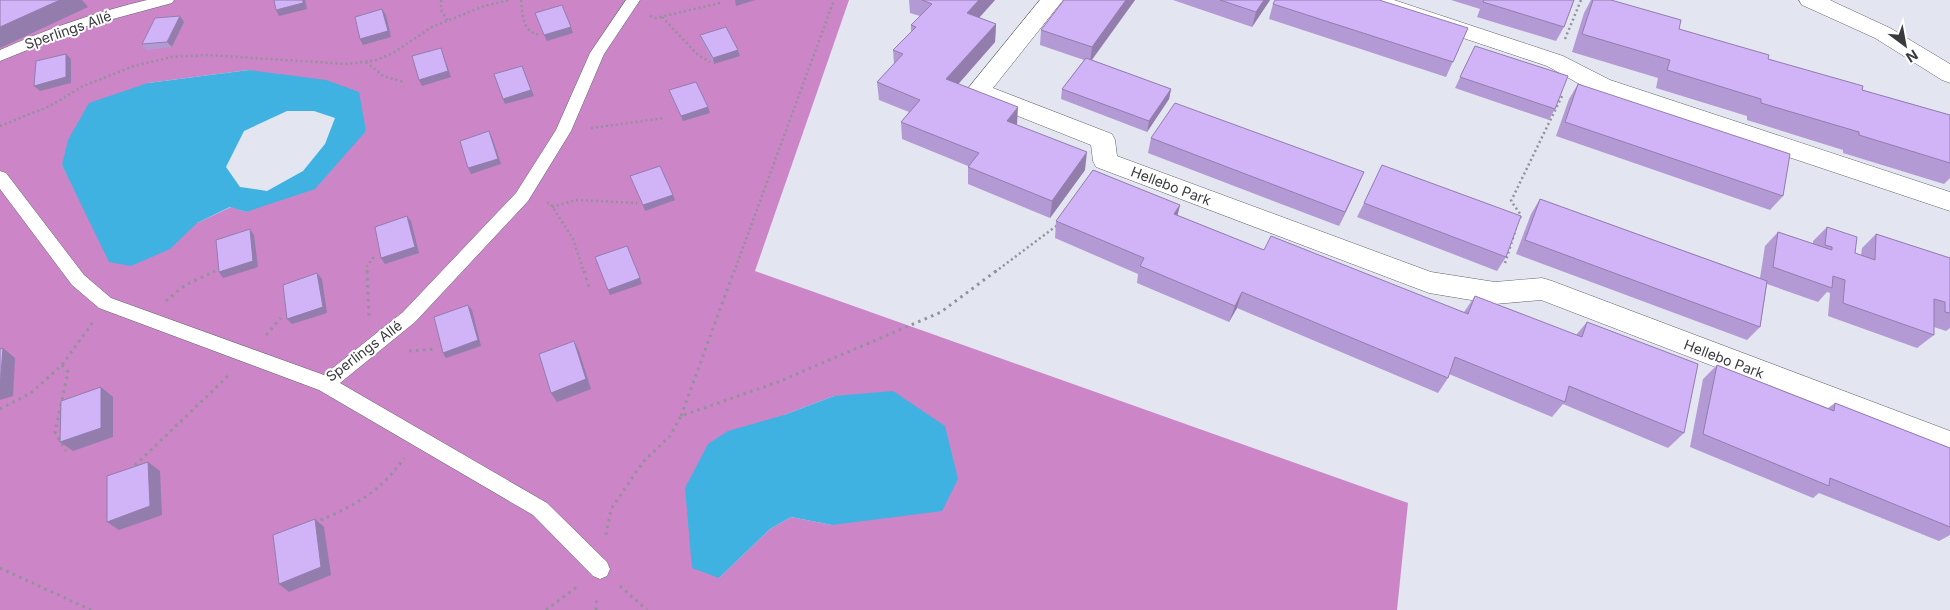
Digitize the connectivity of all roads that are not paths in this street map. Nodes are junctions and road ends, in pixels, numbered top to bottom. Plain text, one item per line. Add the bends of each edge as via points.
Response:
1 (167, 0) edge
2 (1052, 0) edge
3 (1372, 0) edge
4 (1810, 0) edge
5 (630, 4) edge
6 (0, 56) edge
7 (1950, 75) edge
8 (0, 177) edge
9 (1950, 202) edge
10 (326, 384) junction
11 (1950, 444) edge
12 (600, 569) road end

1 - 6 lane, Sperlings Allé via 140,5 32,41
2 - 11 street, Hellebo Park via 978,91 1103,140 1105,161 1429,282 1495,293 1542,289
3 - 9 street via 1564,66 1602,86
4 - 7 street via 1844,13 1917,51
5 - 10 lane, Sperlings Allé via 596,53 563,131 522,197 409,317
8 - 10 lane, Sperlings Allé via 78,280 105,303
10 - 12 lane via 540,509

